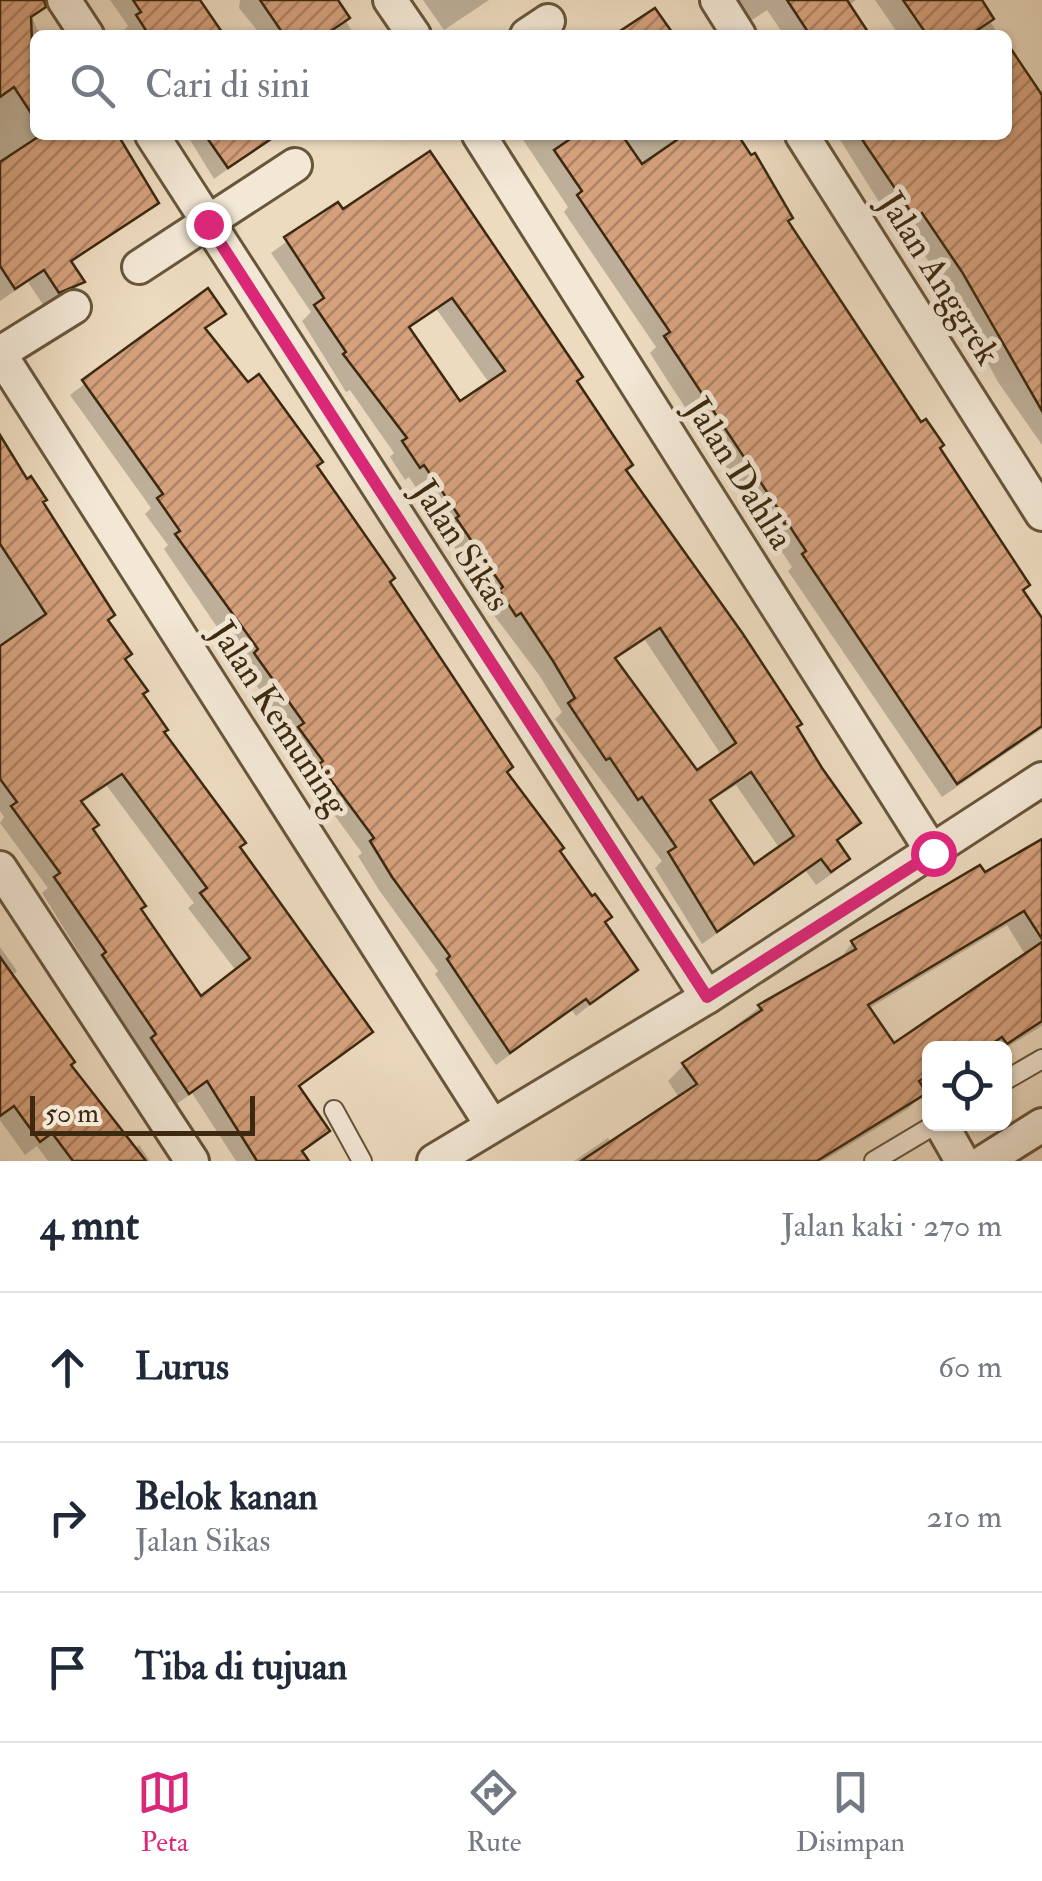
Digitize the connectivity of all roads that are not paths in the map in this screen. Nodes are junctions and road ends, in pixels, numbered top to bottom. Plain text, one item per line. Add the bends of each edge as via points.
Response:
1 (64, 0) edge
2 (390, 0) edge
3 (717, 0) edge
4 (84, 30) edge
5 (411, 30) edge
6 (736, 30) edge
7 (155, 140) edge
8 (483, 140) edge
9 (805, 140) edge
10 (295, 164) dead end
11 (208, 224) junction
12 (138, 267) dead end
13 (74, 306) dead end
14 (0, 354) edge
15 (1042, 514) edge
16 (1042, 779) edge
17 (933, 853) junction
18 (0, 868) edge
19 (707, 997) junction
20 (1042, 1058) edge
21 (1012, 1077) edge
22 (334, 1110) dead end
23 (491, 1124) junction
24 (1042, 1125) edge
25 (926, 1131) edge
26 (943, 1131) edge
27 (192, 1161) edge
28 (362, 1161) edge
29 (434, 1161) edge
30 (874, 1161) edge
31 (962, 1161) edge
32 (985, 1161) edge

1 - 4 street
2 - 5 street
3 - 6 street
7 - 11 street, Jalan Sikas
8 - 17 street, Jalan Dahlia
9 - 15 street, Jalan Anggrek
10 - 11 street
11 - 12 street
11 - 19 street, Jalan Sikas
13 - 14 street
14 - 23 street, Jalan Kemuning
16 - 17 street
17 - 19 street
18 - 27 street
19 - 23 street
20 - 21 lane
22 - 28 lane
23 - 29 street
24 - 32 street
25 - 30 lane
26 - 31 street

